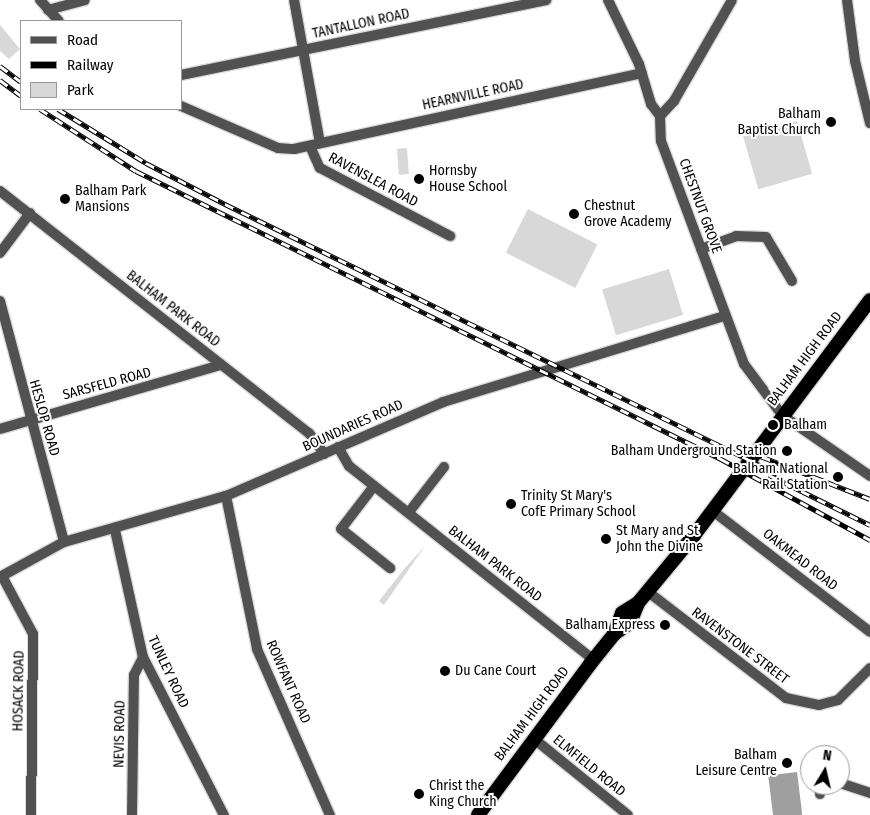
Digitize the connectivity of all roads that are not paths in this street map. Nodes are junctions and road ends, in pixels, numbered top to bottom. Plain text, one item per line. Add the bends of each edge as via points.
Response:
1 (40, 0) edge
2 (85, 0) edge
3 (294, 0) edge
4 (546, 0) edge
5 (608, 0) edge
6 (732, 0) edge
7 (847, 0) edge
8 (48, 10) junction
9 (58, 20) edge
10 (303, 49) junction
11 (642, 74) junction
12 (182, 75) edge
13 (182, 106) edge
14 (660, 116) junction
15 (870, 123) edge
16 (315, 145) junction
17 (0, 191) edge
18 (30, 213) junction
19 (450, 236) dead end
20 (701, 250) junction
21 (0, 253) edge
22 (792, 281) dead end
23 (0, 300) edge
24 (870, 300) edge
25 (725, 316) junction
26 (221, 365) junction
27 (782, 415) junction
28 (30, 418) junction
29 (0, 429) edge
30 (338, 447) junction
31 (324, 454) junction
32 (444, 466) dead end
33 (870, 476) edge
34 (374, 486) junction
35 (226, 496) junction
36 (713, 511) junction
37 (409, 512) junction
38 (115, 530) junction
39 (64, 542) junction
40 (390, 568) dead end
41 (1, 576) edge
42 (647, 591) junction
43 (869, 629) edge
44 (143, 657) junction
45 (594, 660) junction
46 (870, 668) edge
47 (533, 738) junction
48 (850, 786) edge
49 (870, 793) edge
50 (31, 815) edge
51 (132, 815) edge
52 (224, 815) edge
53 (330, 815) edge
54 (478, 815) edge
55 (628, 815) edge

1 - 8 street
2 - 8 street
3 - 10 street, RAVENSLEA ROAD
4 - 10 street, TANTALLON ROAD
5 - 11 street, CHESTNUT GROVE
6 - 14 street via 674,101
7 - 15 street via 854,61
8 - 9 street
10 - 12 street, TANTALLON ROAD
10 - 16 street, RAVENSLEA ROAD
11 - 14 street, CHESTNUT GROVE via 651,104
11 - 16 street, HEARNVILLE ROAD
13 - 16 street via 278,148
14 - 20 street, CHESTNUT GROVE via 658,131
16 - 19 street, RAVENSLEA ROAD via 320,168
17 - 18 street, BALHAM PARK ROAD
18 - 21 street
18 - 26 street, BALHAM PARK ROAD
20 - 22 street via 736,236 766,237
20 - 25 street, CHESTNUT GROVE
23 - 28 street, HESLOP ROAD
24 - 27 highway, BALHAM HIGH ROAD
25 - 27 street, CHESTNUT GROVE via 744,364
25 - 30 street, BOUNDARIES ROAD via 443,402
26 - 28 street, SARSFELD ROAD
26 - 31 street, BALHAM PARK ROAD via 309,433
27 - 33 street, CHESTNUT GROVE
27 - 36 highway, BALHAM HIGH ROAD
28 - 29 street, SARSFELD ROAD
28 - 39 street, HESLOP ROAD
30 - 31 street, BOUNDARIES ROAD
30 - 34 street, BALHAM PARK ROAD via 346,463
31 - 35 street, BOUNDARIES ROAD
32 - 37 street
34 - 37 street, BALHAM PARK ROAD
34 - 40 street via 341,529
35 - 38 street, BOUNDARIES ROAD
35 - 53 street, ROWFANT ROAD via 256,649
36 - 42 highway, BALHAM HIGH ROAD
36 - 43 street, OAKMEAD ROAD
37 - 45 street, BALHAM PARK ROAD
38 - 39 street, BOUNDARIES ROAD
38 - 44 street, TUNLEY ROAD
39 - 41 street, BOUNDARIES ROAD
41 - 50 street, HOSACK ROAD via 33,634
42 - 45 highway, BALHAM HIGH ROAD via 638,603 622,613 614,634
42 - 46 street, RAVENSTONE STREET via 786,698 819,705 838,700
44 - 51 street, NEVIS ROAD via 134,675
44 - 52 street, TUNLEY ROAD
45 - 47 highway, BALHAM HIGH ROAD
47 - 54 highway, BALHAM HIGH ROAD
47 - 55 street, ELMFIELD ROAD
48 - 49 street

